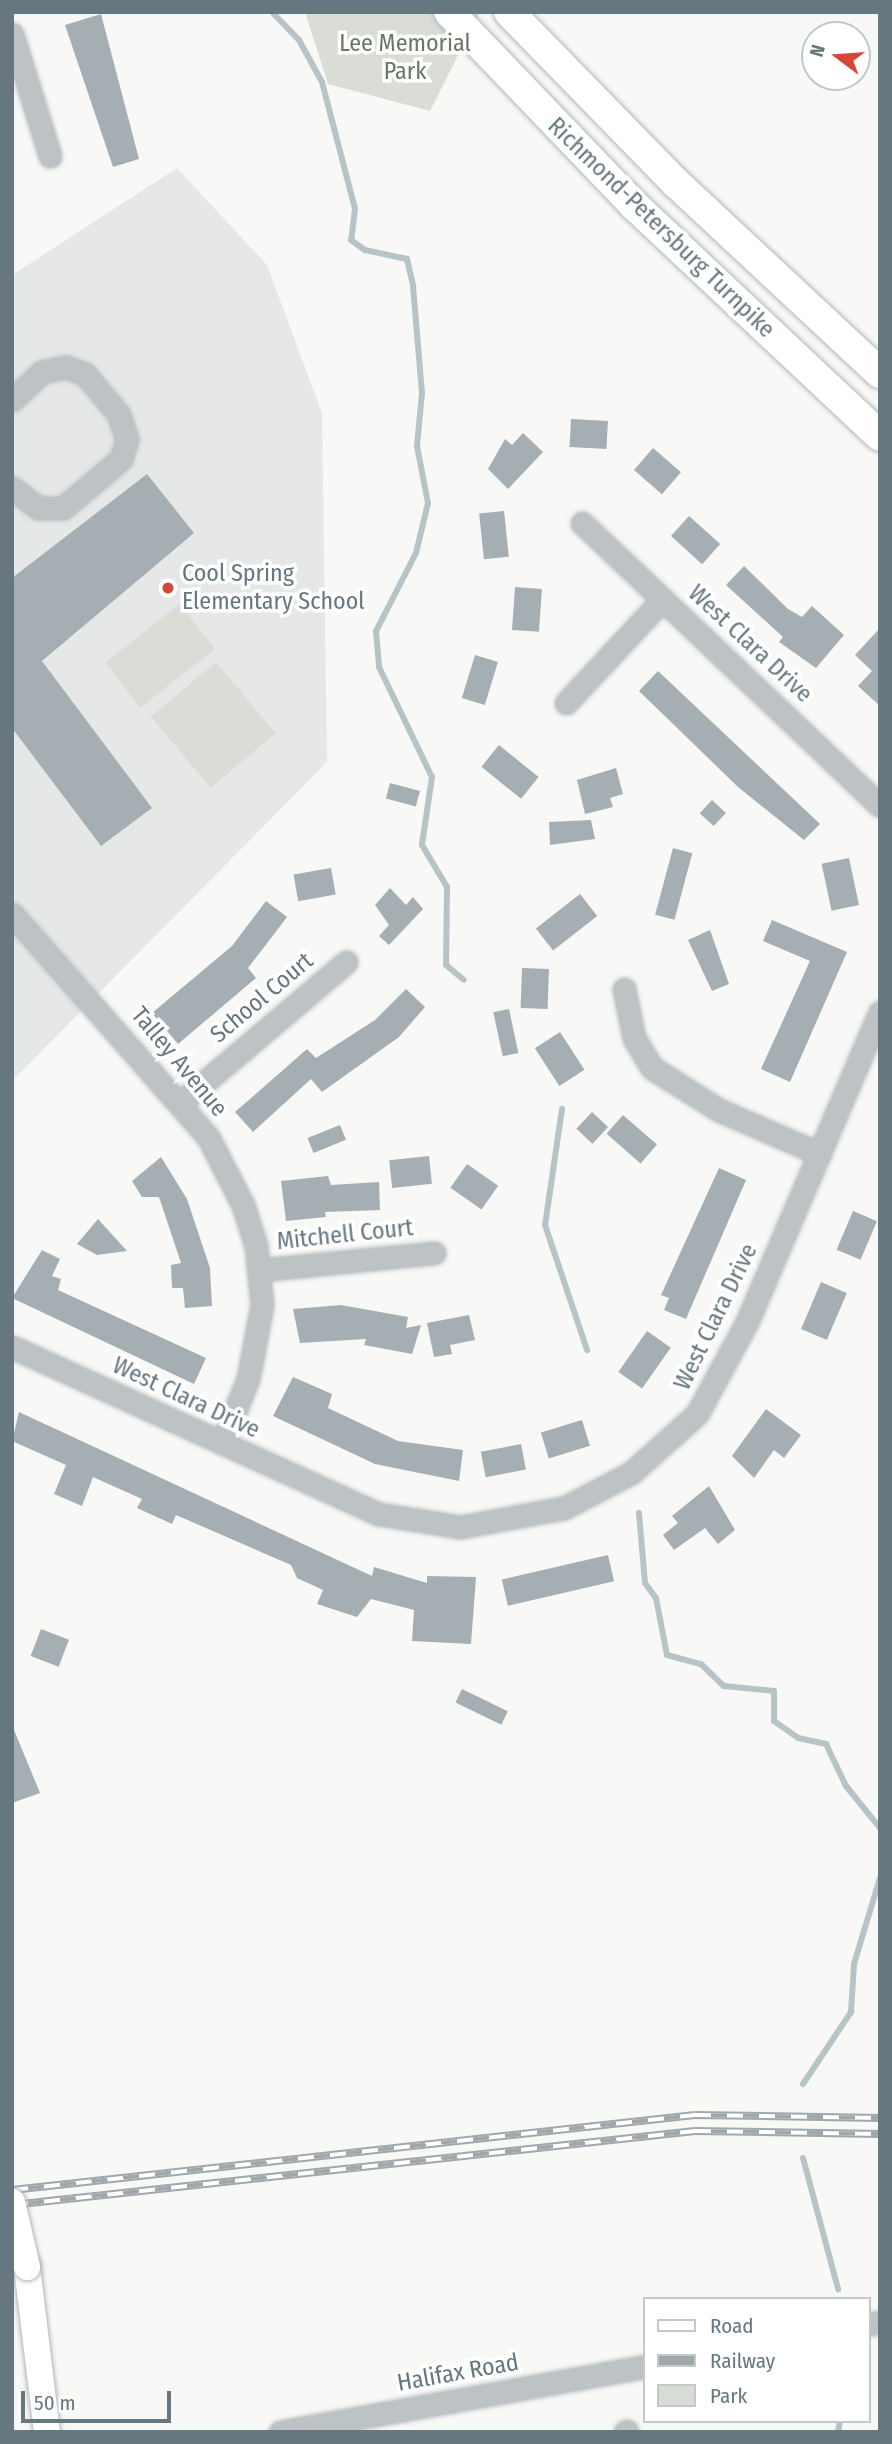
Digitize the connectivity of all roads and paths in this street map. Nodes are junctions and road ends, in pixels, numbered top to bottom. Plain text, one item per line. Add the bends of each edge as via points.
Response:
1 (449, 12) edge
2 (509, 12) edge
3 (12, 34) edge
4 (50, 156) dead end
5 (880, 373) edge
6 (12, 400) edge
7 (880, 436) edge
8 (12, 488) edge
9 (582, 523) dead end
10 (663, 600) junction
11 (566, 703) dead end
12 (880, 806) edge
13 (12, 914) edge
14 (346, 962) dead end
15 (624, 989) dead end
16 (880, 1012) edge
17 (180, 1103) junction
18 (820, 1154) junction
19 (434, 1253) dead end
20 (260, 1270) junction
21 (12, 1347) edge
22 (222, 1443) junction
23 (12, 2202) edge
24 (644, 2366) edge
25 (47, 2432) edge
26 (280, 2432) edge

1 - 7 highway, Richmond-Petersburg Turnpike via 634,205
2 - 5 highway, Richmond-Petersburg Turnpike via 676,183
3 - 4 street
6 - 8 street via 42,372 66,367 85,374 119,415 127,439 121,459 63,508 38,508
9 - 10 street, West Clara Drive
10 - 11 street
10 - 12 street, West Clara Drive
13 - 17 street, Talley Avenue
14 - 17 street, School Court
15 - 18 street via 634,1038 652,1068 719,1110
16 - 18 street, West Clara Drive
17 - 20 street, Talley Avenue via 225,1166
18 - 22 street, West Clara Drive via 747,1322 697,1413 601,1492 492,1526 419,1523 346,1503
19 - 20 street, Mitchell Court
20 - 22 street via 258,1341
21 - 22 street, West Clara Drive
23 - 25 main road, bridge via 27,2267
24 - 26 street, Halifax Road

